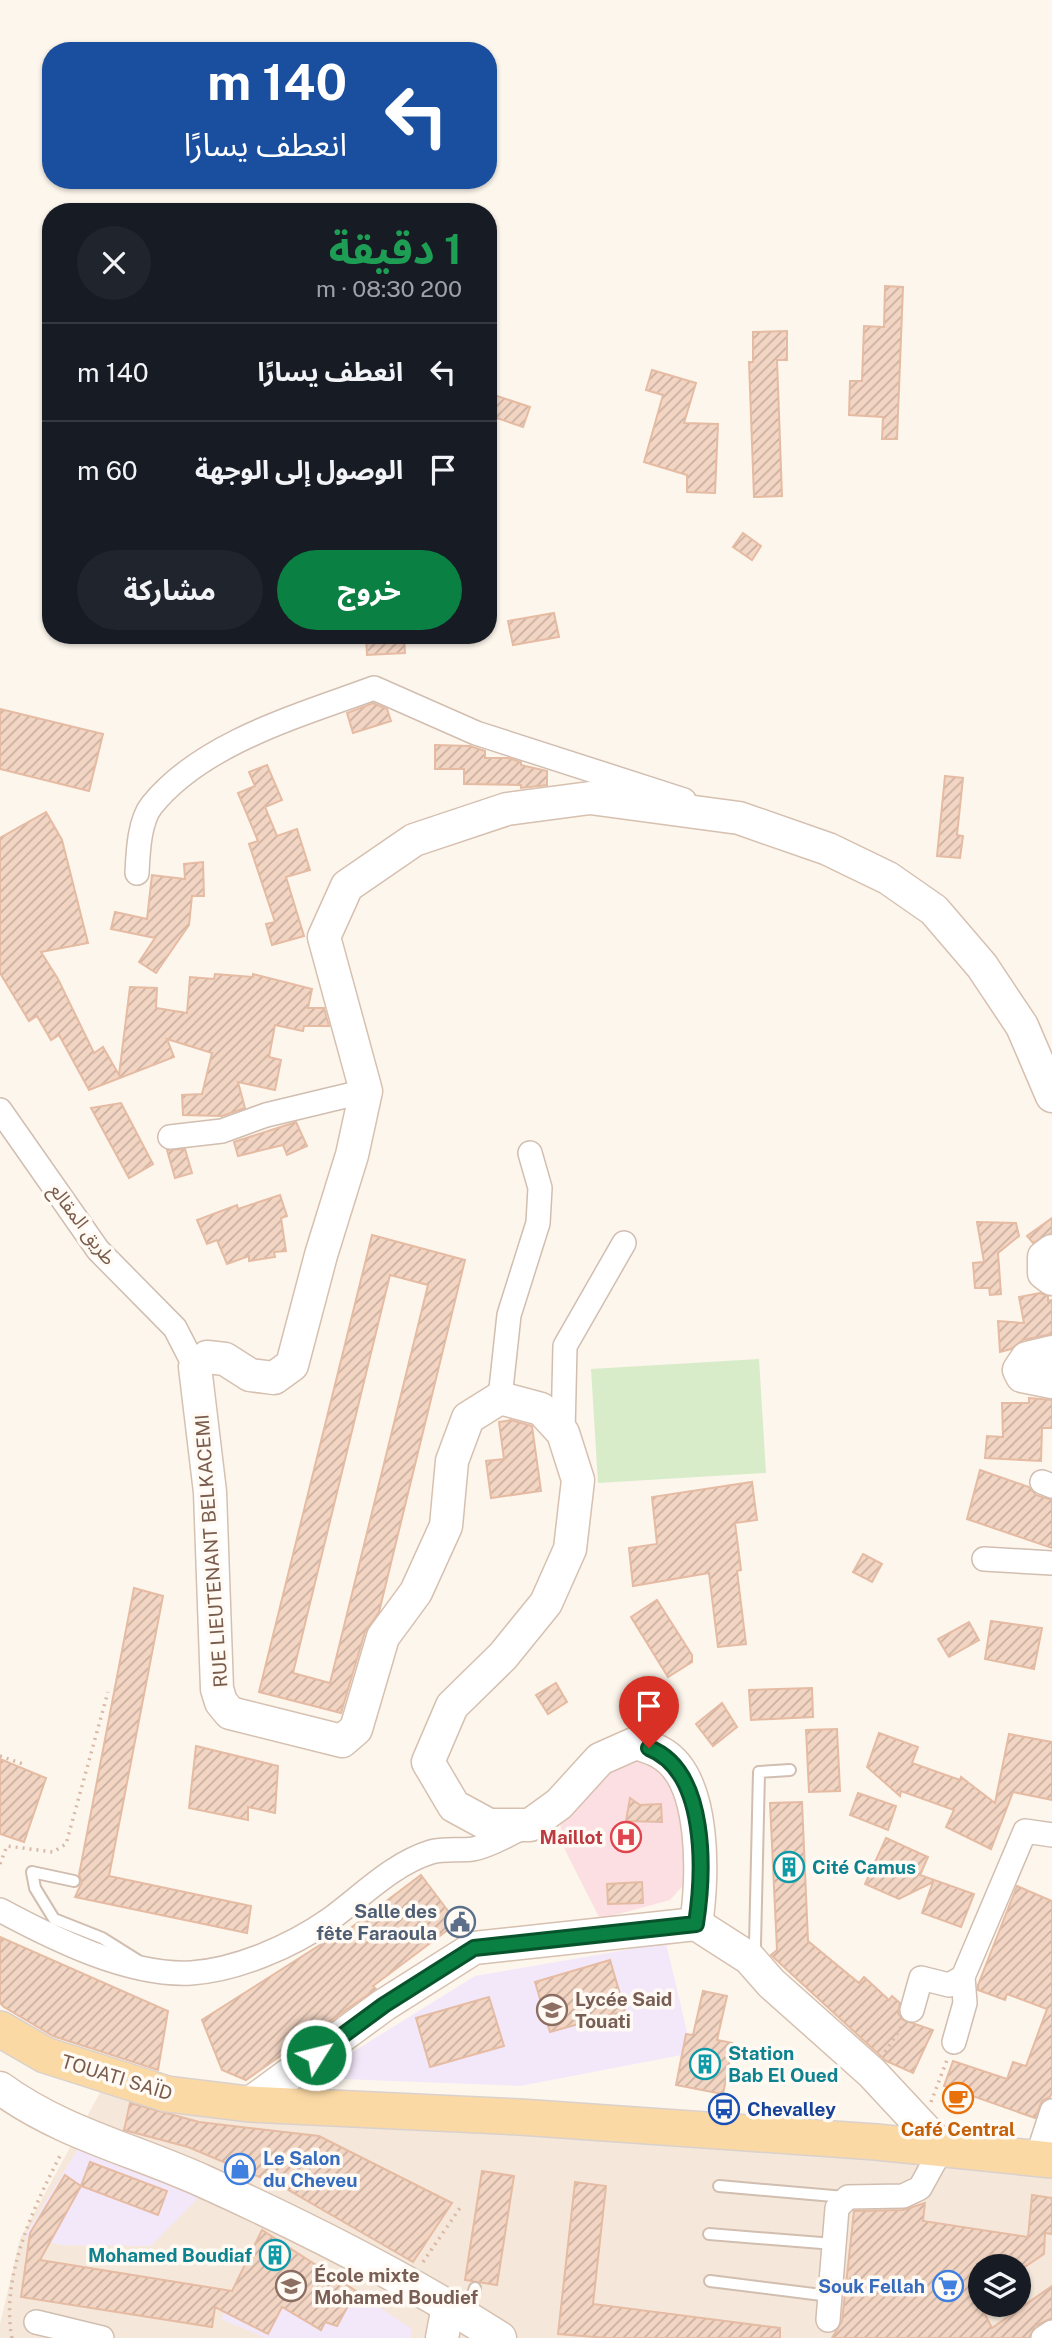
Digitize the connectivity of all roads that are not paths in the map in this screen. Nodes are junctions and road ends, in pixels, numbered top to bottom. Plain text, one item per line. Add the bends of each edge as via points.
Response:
1 (739, 818) junction
2 (137, 873) dead end
3 (366, 1091) junction
4 (1052, 1096) edge
5 (0, 1111) edge
6 (170, 1137) dead end
7 (530, 1153) dead end
8 (624, 1243) dead end
9 (1052, 1251) edge
10 (1052, 1279) edge
11 (1052, 1352) edge
12 (195, 1367) junction
13 (1052, 1382) edge
14 (500, 1398) junction
15 (564, 1433) junction
16 (984, 1559) dead end
17 (1052, 1563) edge
18 (790, 1770) dead end
19 (530, 1825) junction
20 (1052, 1835) edge
21 (74, 1881) dead end
22 (0, 1910) edge
23 (696, 1924) junction
24 (749, 1958) junction
25 (152, 1968) junction
26 (963, 1977) junction
27 (912, 2010) road end
28 (0, 2029) edge
29 (954, 2042) road end
30 (0, 2088) edge
31 (249, 2104) junction
32 (1052, 2111) edge
33 (932, 2138) junction
34 (1044, 2159) edge
35 (719, 2186) dead end
36 (848, 2197) junction
37 (709, 2234) dead end
38 (834, 2244) junction
39 (710, 2281) dead end
40 (830, 2296) junction
41 (477, 2320) edge
42 (828, 2320) dead end
43 (36, 2322) dead end
44 (1052, 2332) edge
45 (99, 2338) edge
46 (442, 2338) edge
47 (1043, 2338) edge

1 - 2 street via 476,733 374,688 264,728 191,769 150,807 138,848
1 - 3 street via 590,798 508,809 414,840 347,886 324,937
1 - 4 street via 828,849 888,878 934,911 982,966 1022,1026
3 - 6 street via 265,1115 222,1131
3 - 12 street via 292,1365 274,1378 250,1375 225,1359 207,1357
5 - 12 street, طريق المقالع via 98,1250 175,1328
7 - 14 street via 540,1188 538,1223 509,1315
8 - 15 street via 565,1346
9 - 10 street via 1044,1257 1044,1273
11 - 13 street via 1027,1359 1019,1370 1022,1376
12 - 14 street, RUE LIEUTENANT BELKACEMI via 210,1492 221,1702 230,1713 342,1741 356,1729 383,1637 416,1592 446,1526 452,1461 468,1418
14 - 15 street via 541,1409
15 - 19 street via 578,1480 570,1549 546,1603 503,1656 452,1706 428,1762 454,1806 489,1825
16 - 17 street
18 - 24 lane via 759,1772 755,1945
19 - 23 street via 559,1804 600,1759 636,1743 663,1753 679,1770 694,1799 702,1886
19 - 25 street via 476,1848 431,1852 385,1876 308,1932 253,1959 191,1973
20 - 26 street via 1025,1831
21 - 25 lane via 32,1872 35,1888 54,1919 102,1938
22 - 25 street via 46,1935 133,1966
23 - 24 street
23 - 31 street via 474,1948 384,2005
24 - 33 street via 872,2073
26 - 27 street via 949,1985 920,1978
26 - 29 street via 965,2003
28 - 31 main road, TOUATI SAÏD via 44,2055 167,2094
30 - 41 street via 81,2133 237,2197
31 - 33 main road, TOUATI SAÏD via 520,2116 876,2143
32 - 34 street
33 - 34 main road
33 - 36 street via 920,2188 903,2196
35 - 36 lane
36 - 38 street via 836,2208
37 - 38 lane
38 - 40 street
39 - 40 lane
40 - 42 street
41 - 46 street
43 - 45 street
44 - 47 street

